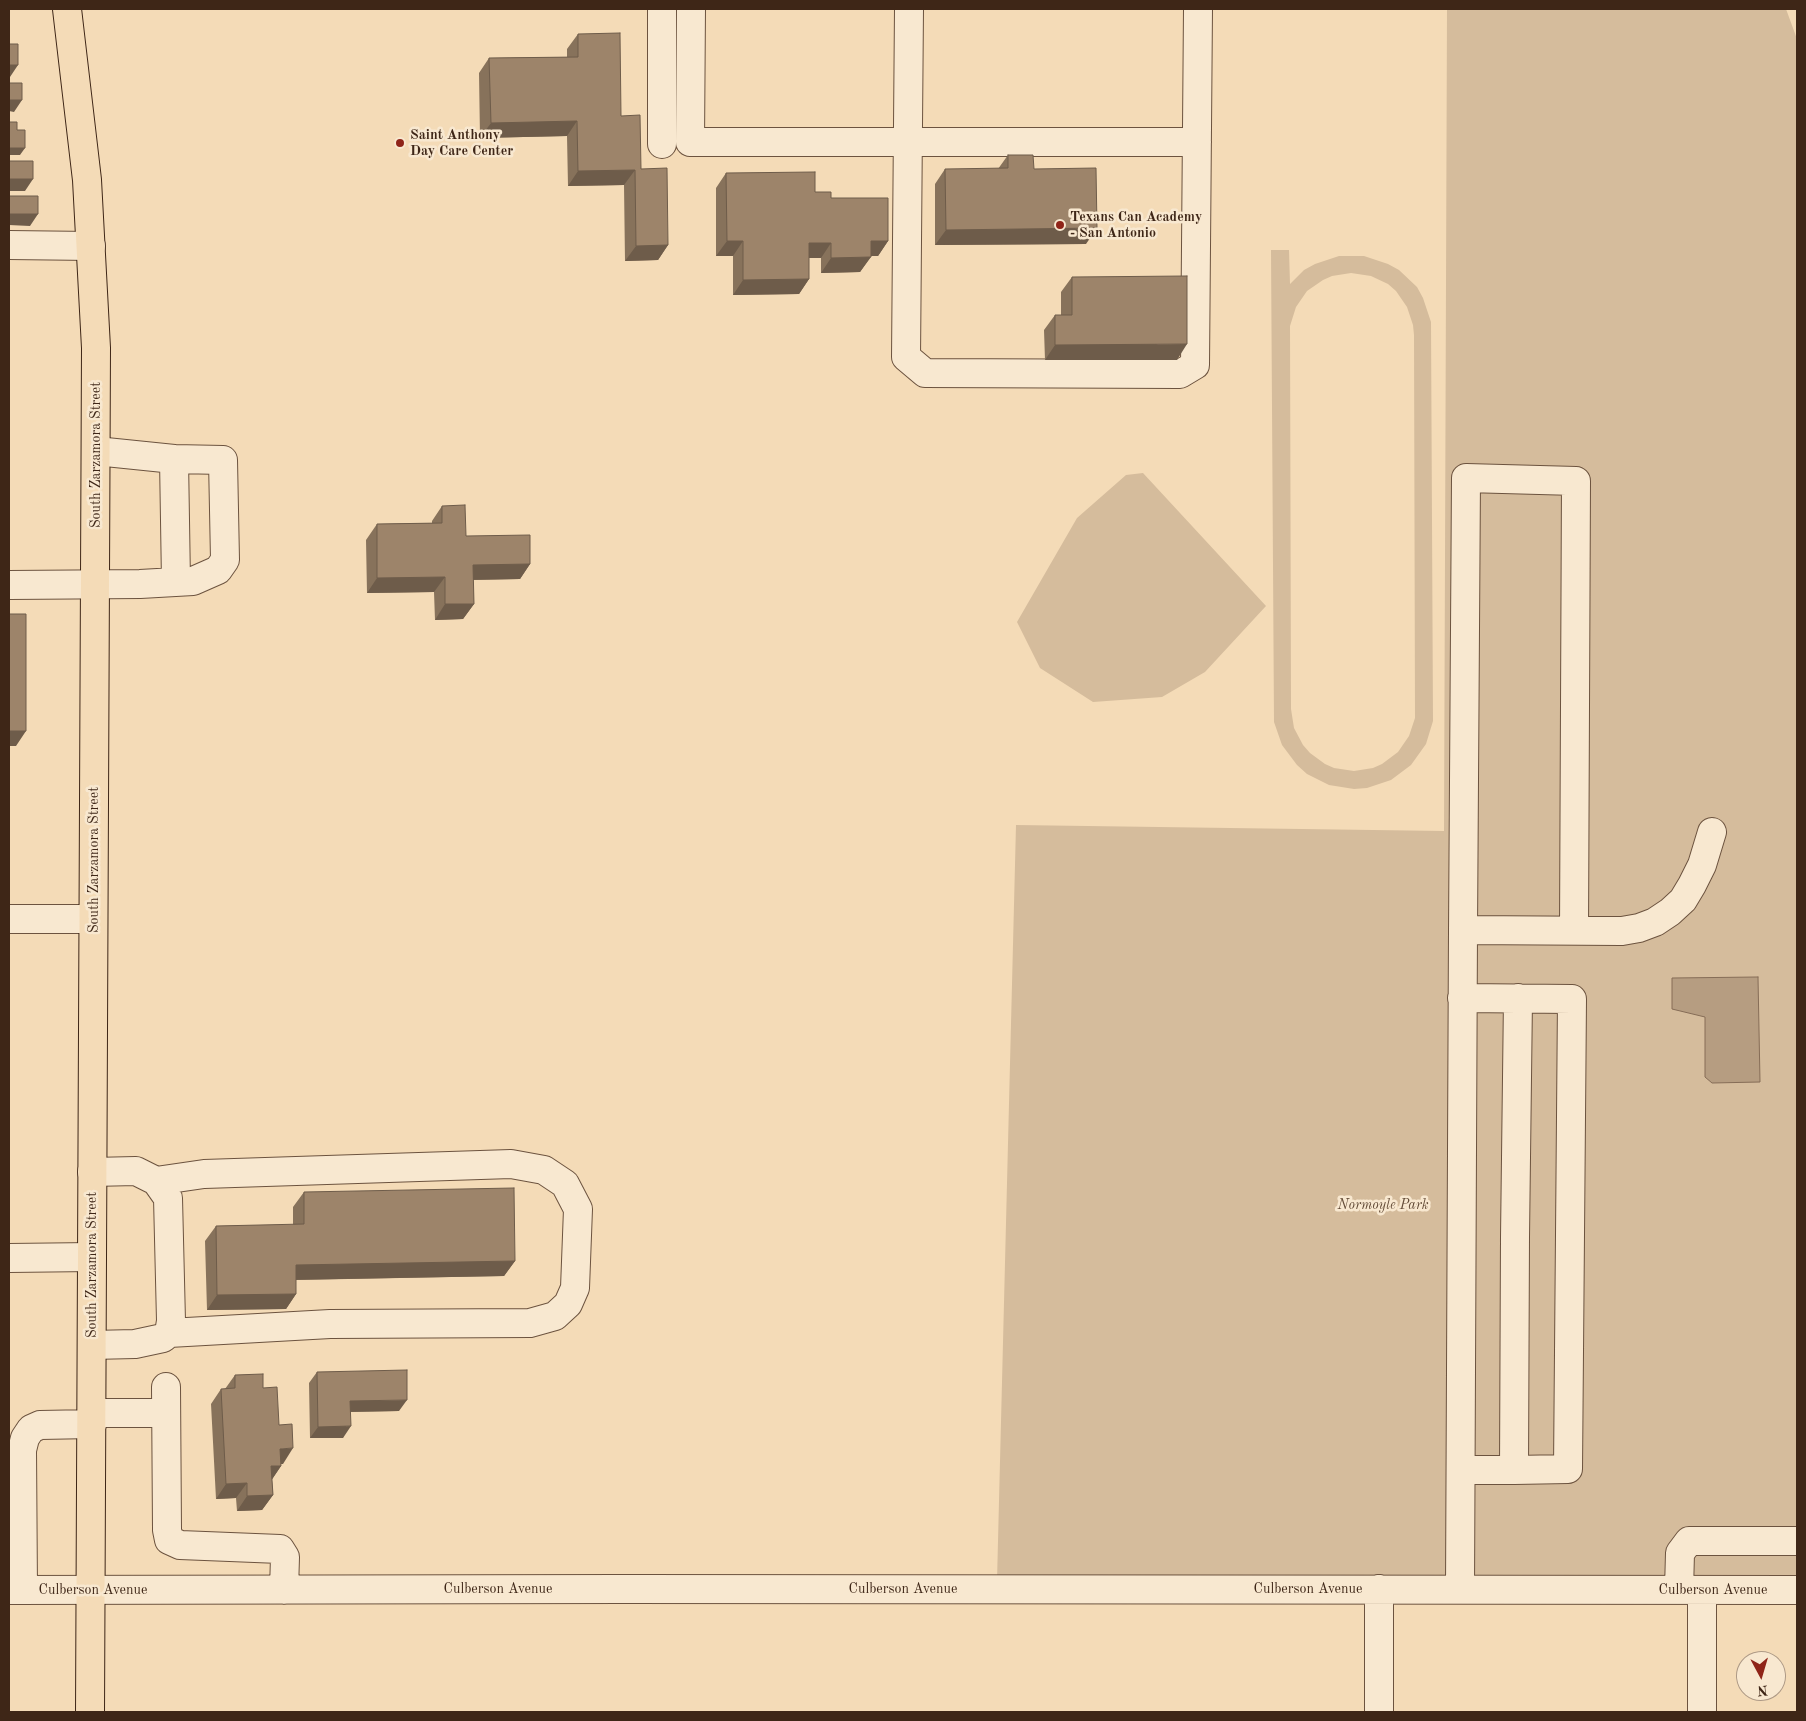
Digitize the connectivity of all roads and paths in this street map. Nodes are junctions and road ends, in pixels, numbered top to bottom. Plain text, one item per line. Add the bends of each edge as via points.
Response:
1 (67, 9) edge
2 (662, 9) edge
3 (691, 9) edge
4 (909, 9) edge
5 (1198, 9) edge
6 (908, 142) junction
7 (1197, 142) junction
8 (662, 144) dead end
9 (9, 245) edge
10 (91, 246) junction
11 (96, 451) junction
12 (174, 459) junction
13 (176, 582) junction
14 (9, 584) edge
15 (96, 584) junction
16 (1712, 832) dead end
17 (9, 919) edge
18 (93, 919) junction
19 (1463, 930) junction
20 (1574, 930) junction
21 (1462, 998) junction
22 (1518, 998) junction
23 (92, 1172) junction
24 (156, 1181) junction
25 (92, 1257) junction
26 (9, 1258) edge
27 (169, 1333) junction
28 (92, 1345) junction
29 (92, 1419) junction
30 (1461, 1470) junction
31 (1514, 1470) junction
32 (16, 1537) edge
33 (1797, 1541) edge
34 (1460, 1589) junction
35 (16, 1590) edge
36 (92, 1590) junction
37 (284, 1590) junction
38 (1380, 1590) junction
39 (1690, 1590) junction
40 (1797, 1590) edge
41 (90, 1712) edge
42 (1379, 1712) edge
43 (1702, 1712) edge

1 - 10 main road, South Zarzamora Street via 88,180
2 - 8 street
3 - 6 street via 690,142
4 - 6 street
5 - 7 street
6 - 7 street
6 - 7 street via 906,357 925,373 1170,374 1180,374 1195,365
9 - 10 street
10 - 11 main road, South Zarzamora Street via 96,338
11 - 12 street
11 - 15 main road, South Zarzamora Street
12 - 13 street
12 - 13 street via 223,460 225,551 225,560 218,570 193,581
13 - 15 street
14 - 15 street
15 - 18 main road, South Zarzamora Street
16 - 20 street via 1702,866 1683,900 1656,922 1622,931
17 - 18 street
18 - 23 main road, South Zarzamora Street
19 - 20 street
19 - 20 street via 1466,478 1576,481
19 - 21 street
21 - 22 street
21 - 30 street
22 - 31 street
22 - 31 street via 1572,999 1572,1009 1568,1469
23 - 24 street via 136,1171
23 - 25 main road, South Zarzamora Street
24 - 27 street via 168,1198 172,1320
24 - 27 street via 204,1174 511,1164 544,1170 558,1179 565,1184 578,1209 575,1288 568,1304 555,1316 530,1323 330,1324
25 - 26 street
25 - 28 main road, South Zarzamora Street
27 - 28 street via 163,1338 135,1344
28 - 29 main road, South Zarzamora Street
29 - 32 street via 40,1425 31,1429 25,1438
29 - 36 main road, South Zarzamora Street
29 - 37 street via 166,1400 169,1540 180,1545 280,1549 285,1558
30 - 31 street
30 - 34 street
32 - 35 street
33 - 39 street via 1689,1541 1680,1552
34 - 38 street, Culberson Avenue
34 - 39 street, Culberson Avenue
35 - 36 street, Culberson Avenue
36 - 37 street, Culberson Avenue
36 - 41 main road, South Zarzamora Street
37 - 38 street, Culberson Avenue
38 - 42 street
39 - 40 street, Culberson Avenue
39 - 43 street

